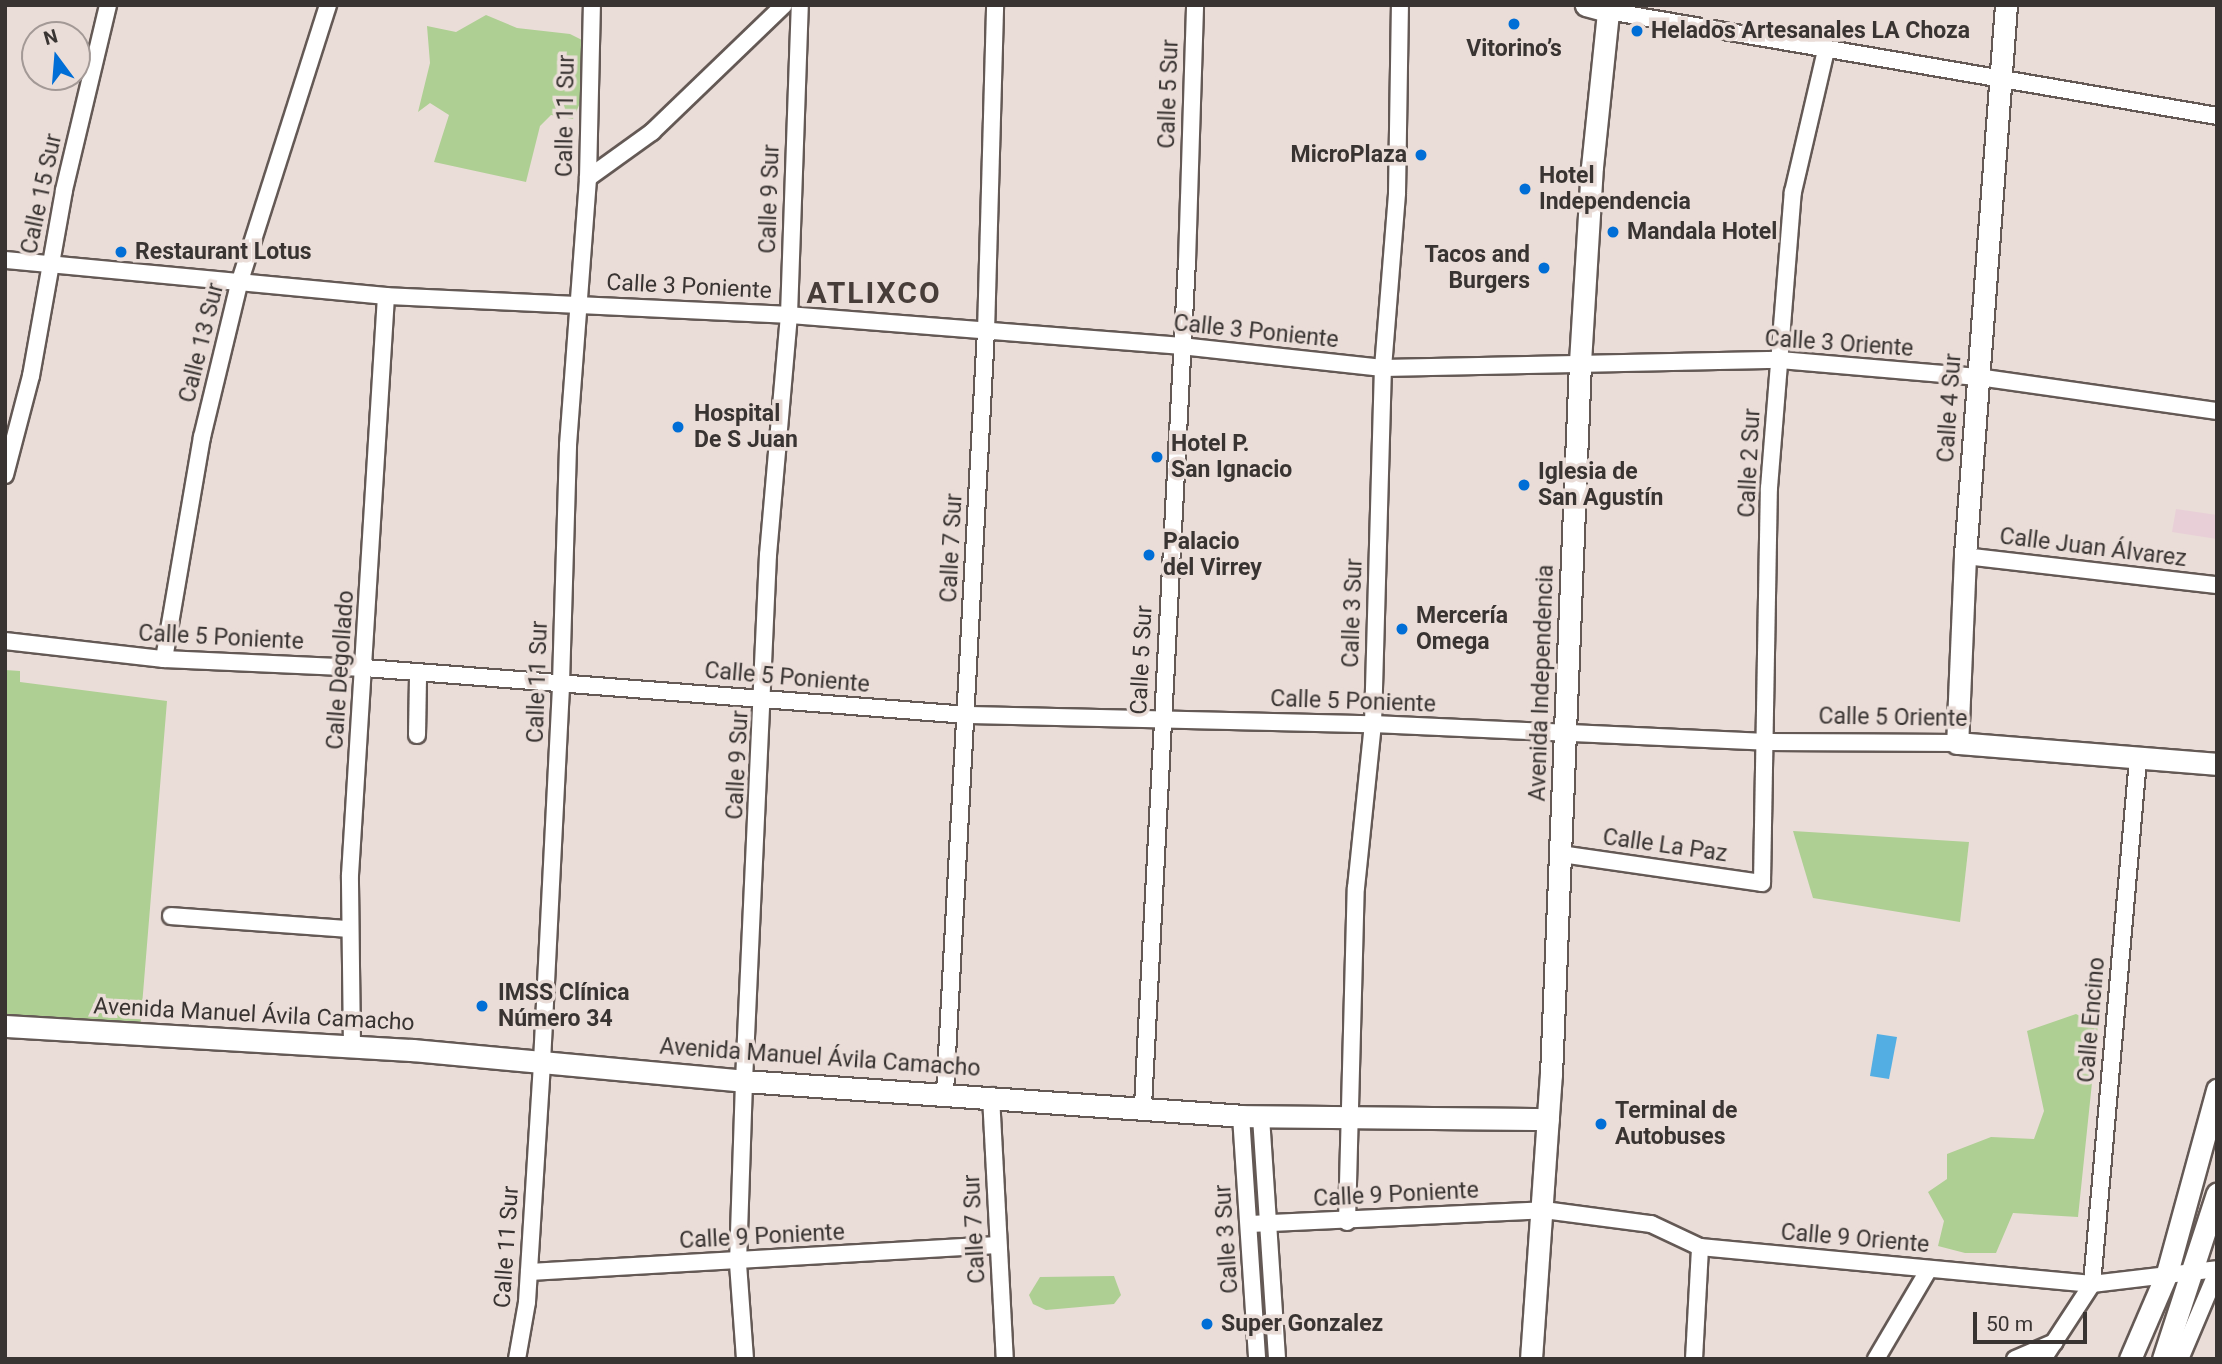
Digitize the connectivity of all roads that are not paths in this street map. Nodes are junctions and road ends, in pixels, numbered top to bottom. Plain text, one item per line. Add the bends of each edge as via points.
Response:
1 (108, 5) edge
2 (328, 5) edge
3 (592, 5) edge
4 (784, 5) edge
5 (800, 5) edge
6 (995, 5) edge
7 (1195, 5) edge
8 (1400, 5) edge
9 (1586, 5) edge
10 (2006, 5) edge
11 (1608, 10) junction
12 (1826, 50) junction
13 (2002, 78) junction
14 (2217, 116) edge
15 (588, 178) junction
16 (5, 260) edge
17 (50, 263) junction
18 (239, 284) junction
19 (386, 296) junction
20 (580, 303) junction
21 (789, 315) junction
22 (986, 332) junction
23 (1181, 346) junction
24 (1780, 360) junction
25 (1580, 362) junction
26 (1384, 368) junction
27 (1978, 377) junction
28 (2217, 411) edge
29 (5, 475) edge
30 (1965, 556) junction
31 (2217, 585) edge
32 (5, 641) edge
33 (164, 659) junction
34 (365, 668) junction
35 (418, 675) junction
36 (561, 683) junction
37 (764, 698) junction
38 (967, 715) junction
39 (1162, 719) junction
40 (1373, 724) junction
41 (1567, 733) junction
42 (416, 735) dead end
43 (1767, 743) junction
44 (1957, 743) junction
45 (2138, 759) junction
46 (2217, 764) edge
47 (1561, 854) junction
48 (1762, 883) joint
49 (171, 916) dead end
50 (349, 929) junction
51 (5, 1026) edge
52 (352, 1047) junction
53 (542, 1062) junction
54 (744, 1081) junction
55 (2217, 1090) edge
56 (945, 1093) junction
57 (991, 1096) junction
58 (1143, 1107) junction
59 (1251, 1116) junction
60 (1351, 1119) junction
61 (1548, 1119) junction
62 (2217, 1194) edge
63 (1544, 1210) junction
64 (1348, 1222) junction
65 (1269, 1223) junction
66 (1250, 1224) junction
67 (998, 1245) junction
68 (1700, 1247) junction
69 (738, 1263) junction
70 (1929, 1269) junction
71 (2210, 1270) edge
72 (529, 1272) junction
73 (2167, 1273) junction
74 (2092, 1284) junction
75 (2055, 1342) junction
76 (517, 1359) edge
77 (746, 1359) edge
78 (1005, 1359) edge
79 (1257, 1359) edge
80 (1277, 1359) edge
81 (1531, 1359) edge
82 (1694, 1359) edge
83 (1876, 1359) edge
84 (2015, 1359) edge
85 (2043, 1359) edge
86 (2130, 1359) edge
87 (2162, 1359) edge
88 (2180, 1359) edge

1 - 17 street, Calle 15 Sur
2 - 18 street, Calle 13 Sur
3 - 15 street, Calle 11 Sur
4 - 15 street via 652,132
5 - 21 street, Calle 9 Sur
6 - 22 street, Calle 7 Sur
7 - 23 street, Calle 5 Sur
8 - 26 street, Calle 3 Sur via 1397,193
9 - 11 main road
10 - 13 main road, Calle 4 Sur
11 - 12 street
11 - 25 main road, Avenida Independencia via 1592,167
12 - 13 street
12 - 24 street, Calle 2 Sur via 1793,192
13 - 14 street
13 - 27 main road, Calle 4 Sur
15 - 20 street, Calle 11 Sur
16 - 17 street, Calle 3 Poniente
17 - 18 street, Calle 3 Poniente
17 - 29 street, Calle 15 Sur via 32,376
18 - 19 street, Calle 3 Poniente
18 - 33 street, Calle 13 Sur via 202,437
19 - 20 street, Calle 3 Poniente
19 - 34 street, Calle Degollado
20 - 21 street, Calle 3 Poniente
20 - 36 street, Calle 11 Sur via 568,445
21 - 22 street, Calle 3 Poniente
21 - 37 street, Calle 9 Sur via 768,555
22 - 23 street, Calle 3 Poniente
22 - 38 street, Calle 7 Sur
23 - 26 street, Calle 3 Poniente
23 - 39 street, Calle 5 Sur
24 - 25 street, Calle 3 Oriente
24 - 27 street, Calle 3 Oriente
24 - 43 street, Calle 2 Sur via 1769,488
25 - 26 street, Calle 3 Poniente
25 - 41 main road, Avenida Independencia
26 - 40 street, Calle 3 Sur
27 - 28 street, Calle 3 Oriente
27 - 30 main road, Calle 4 Sur
30 - 31 street, Calle Juan Álvarez
30 - 44 main road, Calle 4 Sur
32 - 33 street, Calle 5 Poniente
33 - 34 street, Calle 5 Poniente
34 - 35 street, Calle 5 Poniente
34 - 50 street, Calle Degollado
35 - 36 street, Calle 5 Poniente
35 - 42 street
36 - 37 street, Calle 5 Poniente
36 - 53 street, Calle 11 Sur
37 - 38 street, Calle 5 Poniente
37 - 54 street, Calle 9 Sur
38 - 39 street, Calle 5 Poniente
38 - 56 street, Calle 7 Sur
39 - 40 street, Calle 5 Poniente
39 - 58 street, Calle 5 Sur
40 - 41 street, Calle 5 Poniente
40 - 60 street, Calle 3 Sur via 1356,888
41 - 43 street, Calle 5 Oriente
41 - 47 main road, Avenida Independencia
43 - 44 street, Calle 5 Oriente
43 - 48 street, Calle 2 Sur
44 - 45 main road, Calle 5 Oriente
45 - 46 main road, Calle 5 Oriente
45 - 74 street, Calle Encino
47 - 48 street, Calle La Paz
47 - 61 main road, Avenida Independencia
49 - 50 street
50 - 52 street, Calle Degollado
51 - 52 main road, Avenida Manuel Ávila Camacho
52 - 53 main road, Avenida Manuel Ávila Camacho
53 - 54 main road, Avenida Manuel Ávila Camacho
53 - 72 street, Calle 11 Sur
54 - 56 main road, Avenida Manuel Ávila Camacho
54 - 69 street, Calle 9 Sur
55 - 73 main road
56 - 57 main road, Avenida Manuel Ávila Camacho
57 - 58 main road, Avenida Manuel Ávila Camacho
57 - 67 street, Calle 7 Sur
58 - 59 main road, Avenida Manuel Ávila Camacho
59 - 60 main road, Avenida Manuel Ávila Camacho
59 - 65 street, Calle 3 Sur
59 - 66 street, Calle 3 Sur
60 - 61 main road, Avenida Manuel Ávila Camacho
60 - 64 street, Calle 3 Sur
61 - 63 main road, Avenida Independencia
62 - 71 main road
63 - 64 street, Calle 9 Poniente
63 - 68 street, Calle 9 Oriente via 1651,1224
63 - 81 main road, Avenida Independencia
64 - 65 street, Calle 9 Poniente
65 - 66 street, Calle 9 Poniente
65 - 80 street, Calle 3 Sur
66 - 79 street, Calle 3 Sur
67 - 69 street, Calle 9 Poniente
67 - 78 street, Calle 7 Sur
68 - 70 street, Calle 9 Oriente
68 - 82 street
69 - 72 street, Calle 9 Poniente
69 - 77 street, Calle 9 Sur
70 - 74 street, Calle 9 Oriente
70 - 83 street
71 - 73 street, Calle 9 Oriente
71 - 87 main road
71 - 88 street
72 - 76 street, Calle 11 Sur
73 - 74 street, Calle 9 Oriente
73 - 86 main road
74 - 75 street
75 - 84 street
75 - 85 street

